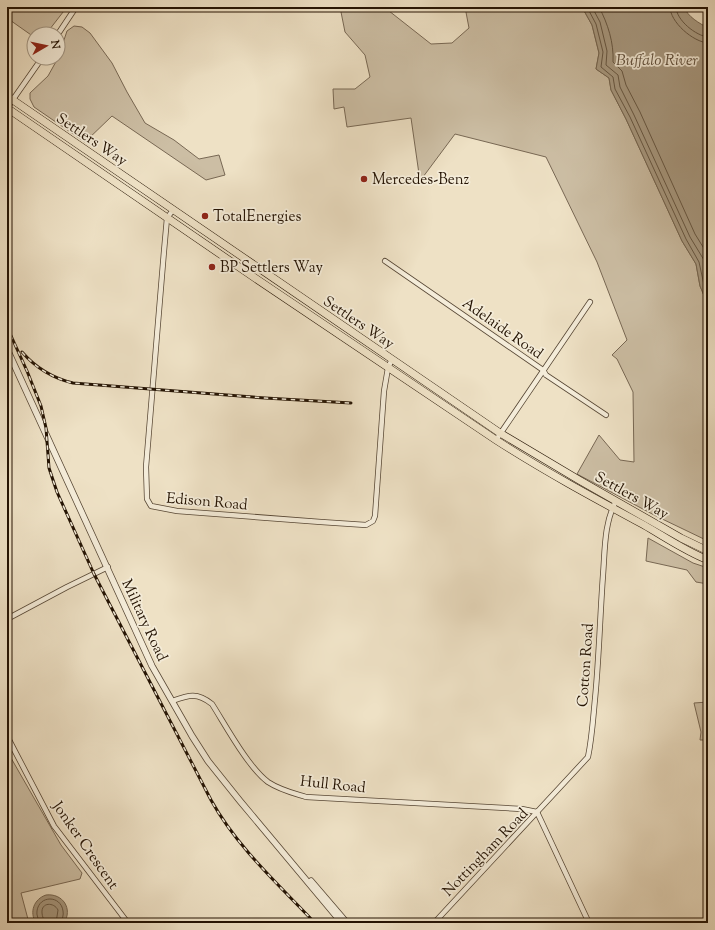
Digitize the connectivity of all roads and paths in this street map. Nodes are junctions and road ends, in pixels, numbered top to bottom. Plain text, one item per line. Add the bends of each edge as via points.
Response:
1 (76, 7) edge
2 (63, 26) edge
3 (36, 66) edge
4 (10, 98) edge
5 (7, 108) edge
6 (173, 210) junction
7 (167, 218) junction
8 (385, 261) dead end
9 (590, 302) dead end
10 (7, 349) edge
11 (392, 359) junction
12 (388, 368) junction
13 (542, 370) junction
14 (606, 414) dead end
15 (500, 433) junction
16 (496, 440) junction
17 (616, 501) junction
18 (612, 508) junction
19 (708, 551) edge
20 (708, 560) edge
21 (108, 568) junction
22 (7, 619) edge
23 (172, 701) junction
24 (7, 736) edge
25 (537, 812) junction
26 (304, 876) junction
27 (128, 923) edge
28 (342, 923) edge
29 (347, 923) edge
30 (434, 923) edge
31 (589, 923) edge

1 - 2 street
3 - 4 street
4 - 5 street
4 - 6 main road, Settlers Way
5 - 7 main road, Settlers Way
6 - 7 street
6 - 11 main road, Settlers Way
7 - 12 main road, Settlers Way
7 - 12 street, Edison Road via 146,467 147,499 151,506 177,511 322,522 371,522 376,516 384,391
8 - 13 street, Adelaide Road
9 - 13 street
10 - 21 street, Military Road
11 - 12 street, Edison Road
11 - 15 main road, Settlers Way
12 - 16 main road, Settlers Way
13 - 14 street, Adelaide Road
13 - 15 street
15 - 16 street
15 - 17 main road, Settlers Way
16 - 18 main road, Settlers Way
17 - 18 street, Cotton Road
17 - 19 main road, Settlers Way
18 - 20 main road, Settlers Way via 689,552
18 - 25 street, Cotton Road via 608,518 591,746 588,757
21 - 22 street
21 - 23 street, Military Road via 152,666
23 - 25 street, Hull Road via 196,695 203,697 212,704 249,762 267,781 283,790 306,797 522,809
23 - 26 street, Military Road via 208,761
24 - 27 street, Jonker Crescent via 54,826
25 - 30 street, Nottingham Road
25 - 31 street, Nottingham Road
26 - 28 street, Military Road
26 - 29 street, Military Road

